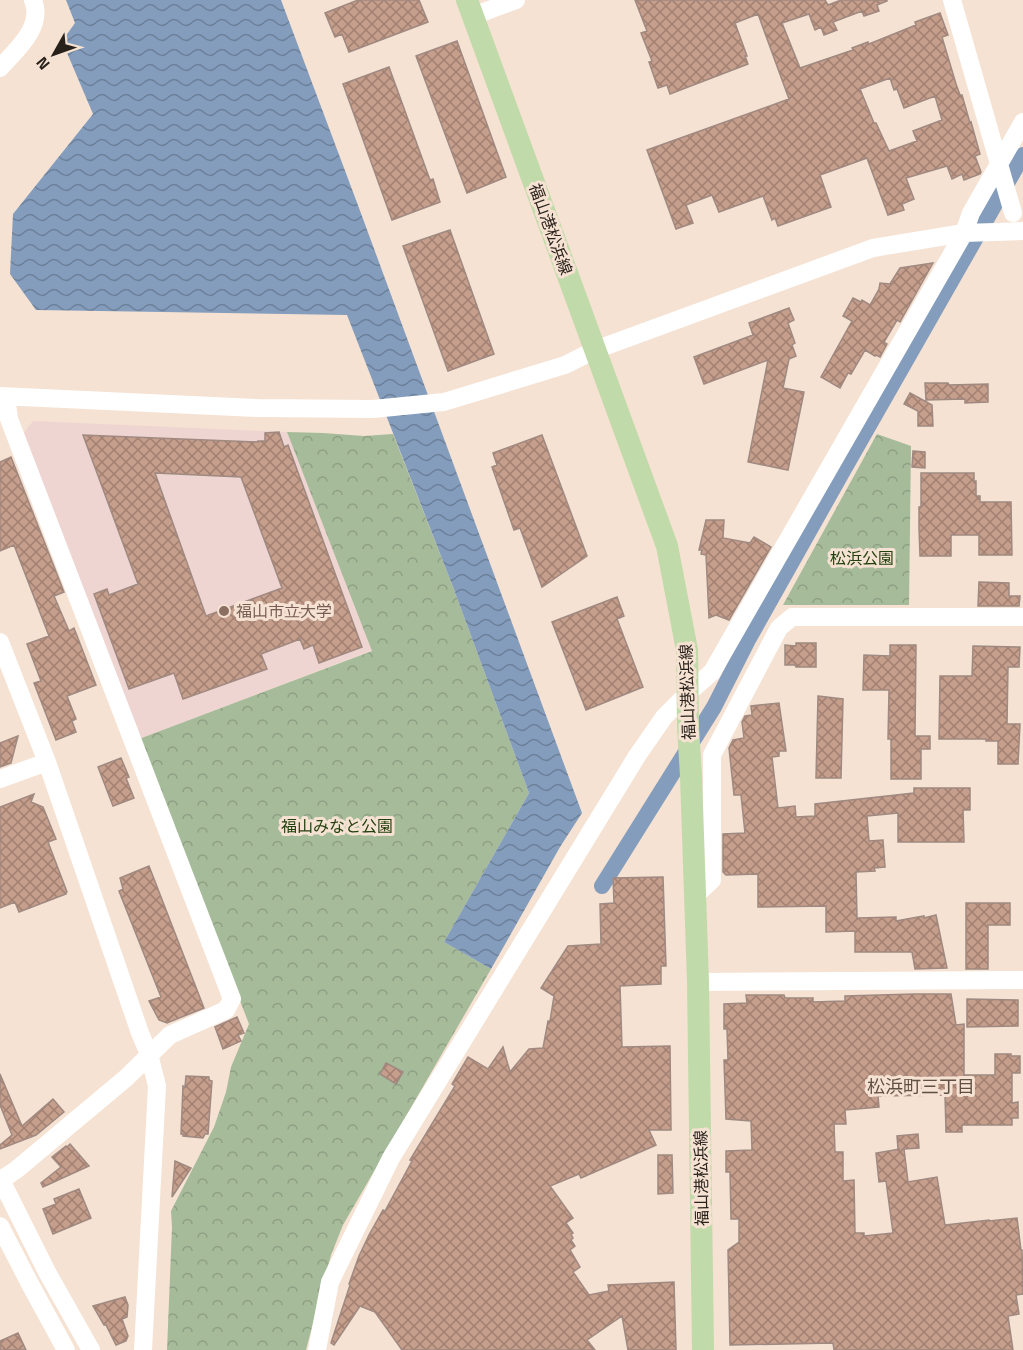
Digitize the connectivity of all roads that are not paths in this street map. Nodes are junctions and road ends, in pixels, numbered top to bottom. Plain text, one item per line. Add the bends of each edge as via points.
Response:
1 (516, 0) edge
2 (952, 0) edge
3 (29, 2) edge
4 (470, 8) edge
5 (0, 68) edge
6 (1023, 122) edge
7 (999, 165) junction
8 (1023, 194) edge
9 (1016, 225) edge
10 (963, 233) junction
11 (595, 350) junction
12 (3, 397) edge
13 (1023, 617) edge
14 (0, 642) edge
15 (687, 694) junction
16 (47, 762) junction
17 (0, 779) edge
18 (695, 896) junction
19 (1023, 980) edge
20 (698, 982) junction
21 (149, 1054) junction
22 (0, 1179) edge
23 (0, 1226) edge
24 (66, 1350) edge
25 (91, 1350) edge
26 (143, 1350) edge
27 (317, 1350) edge
28 (703, 1350) edge

1 - 4 street
2 - 7 street
3 - 5 street via 35,22
4 - 11 main road, 福山港松浜線
6 - 7 street
7 - 9 street
7 - 10 street
8 - 9 street
9 - 10 street
10 - 11 street via 873,248
10 - 15 street via 712,672
11 - 12 street via 565,364 444,402 373,409
11 - 15 main road, 福山港松浜線 via 667,546 687,650
12 - 21 street via 232,999 226,1010 170,1035
13 - 18 street via 792,616 779,628 712,755 712,880
14 - 16 street
15 - 18 main road, 福山港松浜線
15 - 27 street via 664,717 637,756 391,1158 330,1282
16 - 17 street
16 - 21 street
18 - 20 main road, 福山港松浜線
19 - 20 street
20 - 28 main road, 福山港松浜線
21 - 22 street via 126,1078
21 - 26 street via 157,1086
22 - 25 street
23 - 24 street

